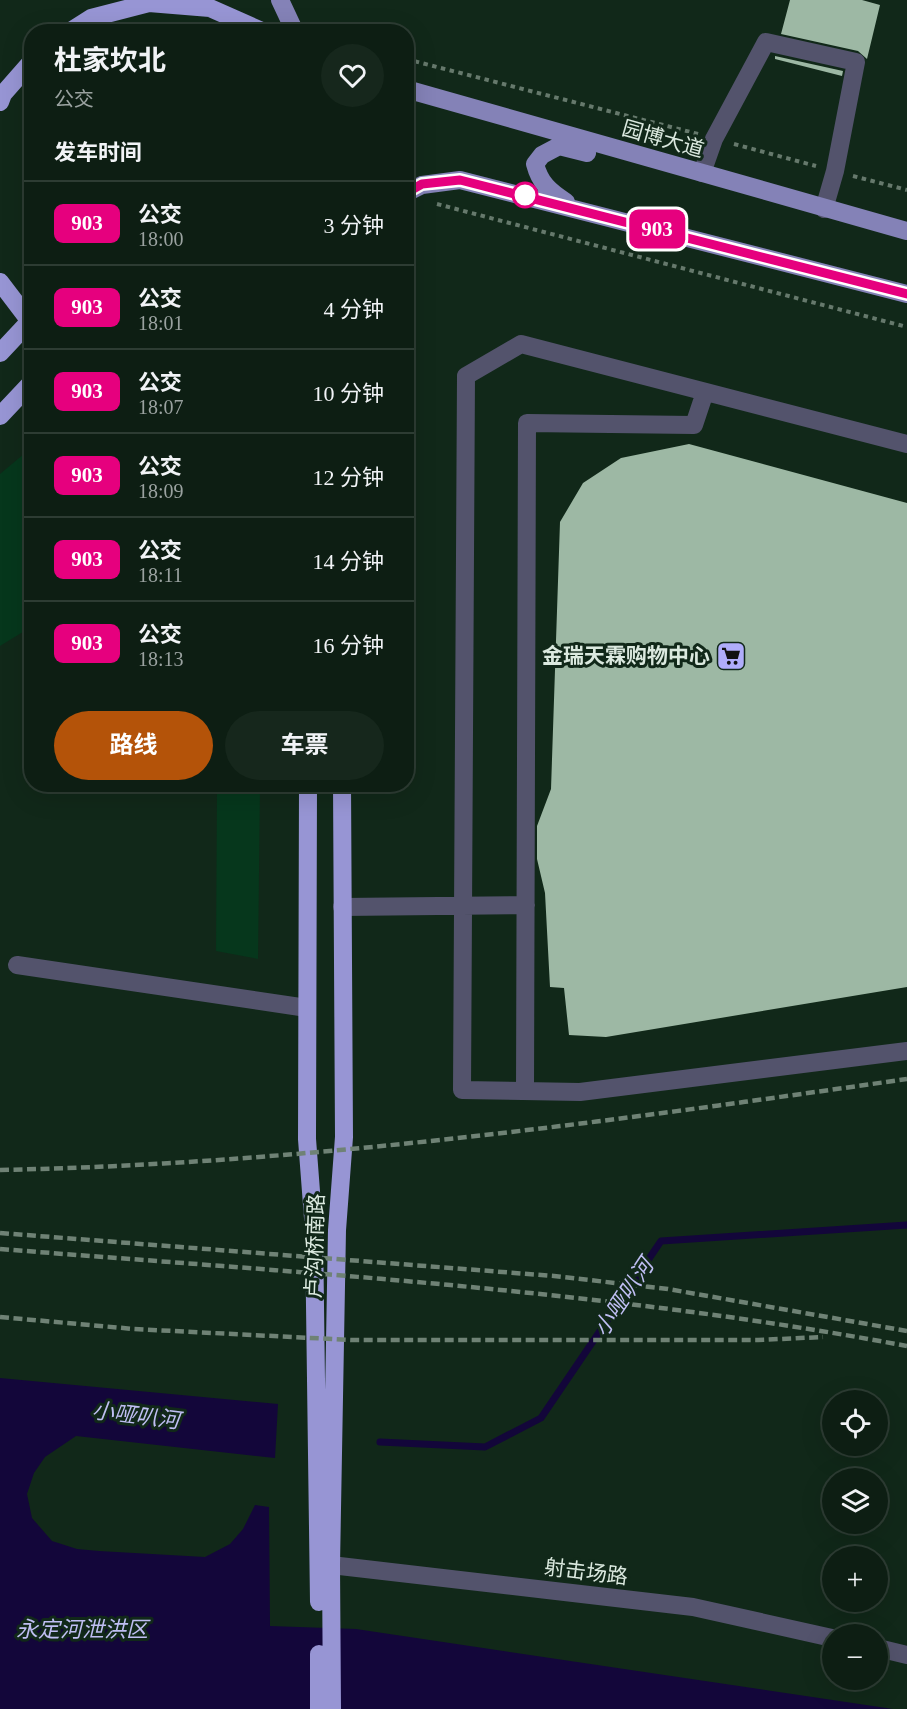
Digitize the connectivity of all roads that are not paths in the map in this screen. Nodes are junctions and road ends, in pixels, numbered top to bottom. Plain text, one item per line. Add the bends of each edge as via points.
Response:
1 (280, 0) edge
2 (151, 2) edge
3 (82, 24) edge
4 (246, 24) edge
5 (291, 24) edge
6 (24, 70) edge
7 (414, 91) edge
8 (1, 97) edge
9 (654, 160) junction
10 (702, 173) junction
11 (414, 188) edge
12 (577, 209) junction
13 (824, 209) junction
14 (907, 231) edge
15 (0, 282) edge
16 (907, 294) edge
17 (24, 315) edge
18 (24, 329) edge
19 (0, 353) edge
20 (24, 390) edge
21 (705, 392) junction
22 (0, 416) edge
23 (907, 444) edge
24 (308, 792) edge
25 (342, 792) edge
26 (526, 905) junction
27 (342, 907) junction
28 (463, 907) junction
29 (17, 965) dead end
30 (307, 1008) junction
31 (907, 1051) edge
32 (525, 1091) junction
33 (331, 1565) junction
34 (325, 1605) junction
35 (822, 1636) edge
36 (888, 1650) edge
37 (907, 1655) edge
38 (319, 1709) edge
39 (332, 1709) edge

1 - 5 main road
2 - 3 highway
2 - 4 highway via 210,8
6 - 8 highway
7 - 9 main road, 园博大道
9 - 10 main road, 园博大道
9 - 12 main road via 608,158 559,146 542,155 535,164 539,180
10 - 13 main road, 园博大道
10 - 13 street via 714,139 766,42 856,62
11 - 12 main road via 460,180
12 - 16 main road
13 - 14 main road, 园博大道
15 - 17 highway
18 - 19 highway
20 - 22 highway
21 - 23 street
21 - 26 street via 694,425 527,423
21 - 28 street via 521,344 466,376
24 - 30 highway, 卢沟桥南路
25 - 27 highway, 卢沟桥南路
26 - 28 street
26 - 32 street
27 - 28 street
27 - 33 highway, 卢沟桥南路 via 344,1137 337,1230
28 - 32 street via 462,1090
29 - 30 street
30 - 34 highway, 卢沟桥南路 via 307,1139 314,1231
31 - 32 street via 580,1092
33 - 34 highway, 卢沟桥南路
33 - 35 street, 射击场路 via 693,1607
34 - 38 highway, 卢沟桥南路
34 - 39 highway, 卢沟桥南路
36 - 37 street

